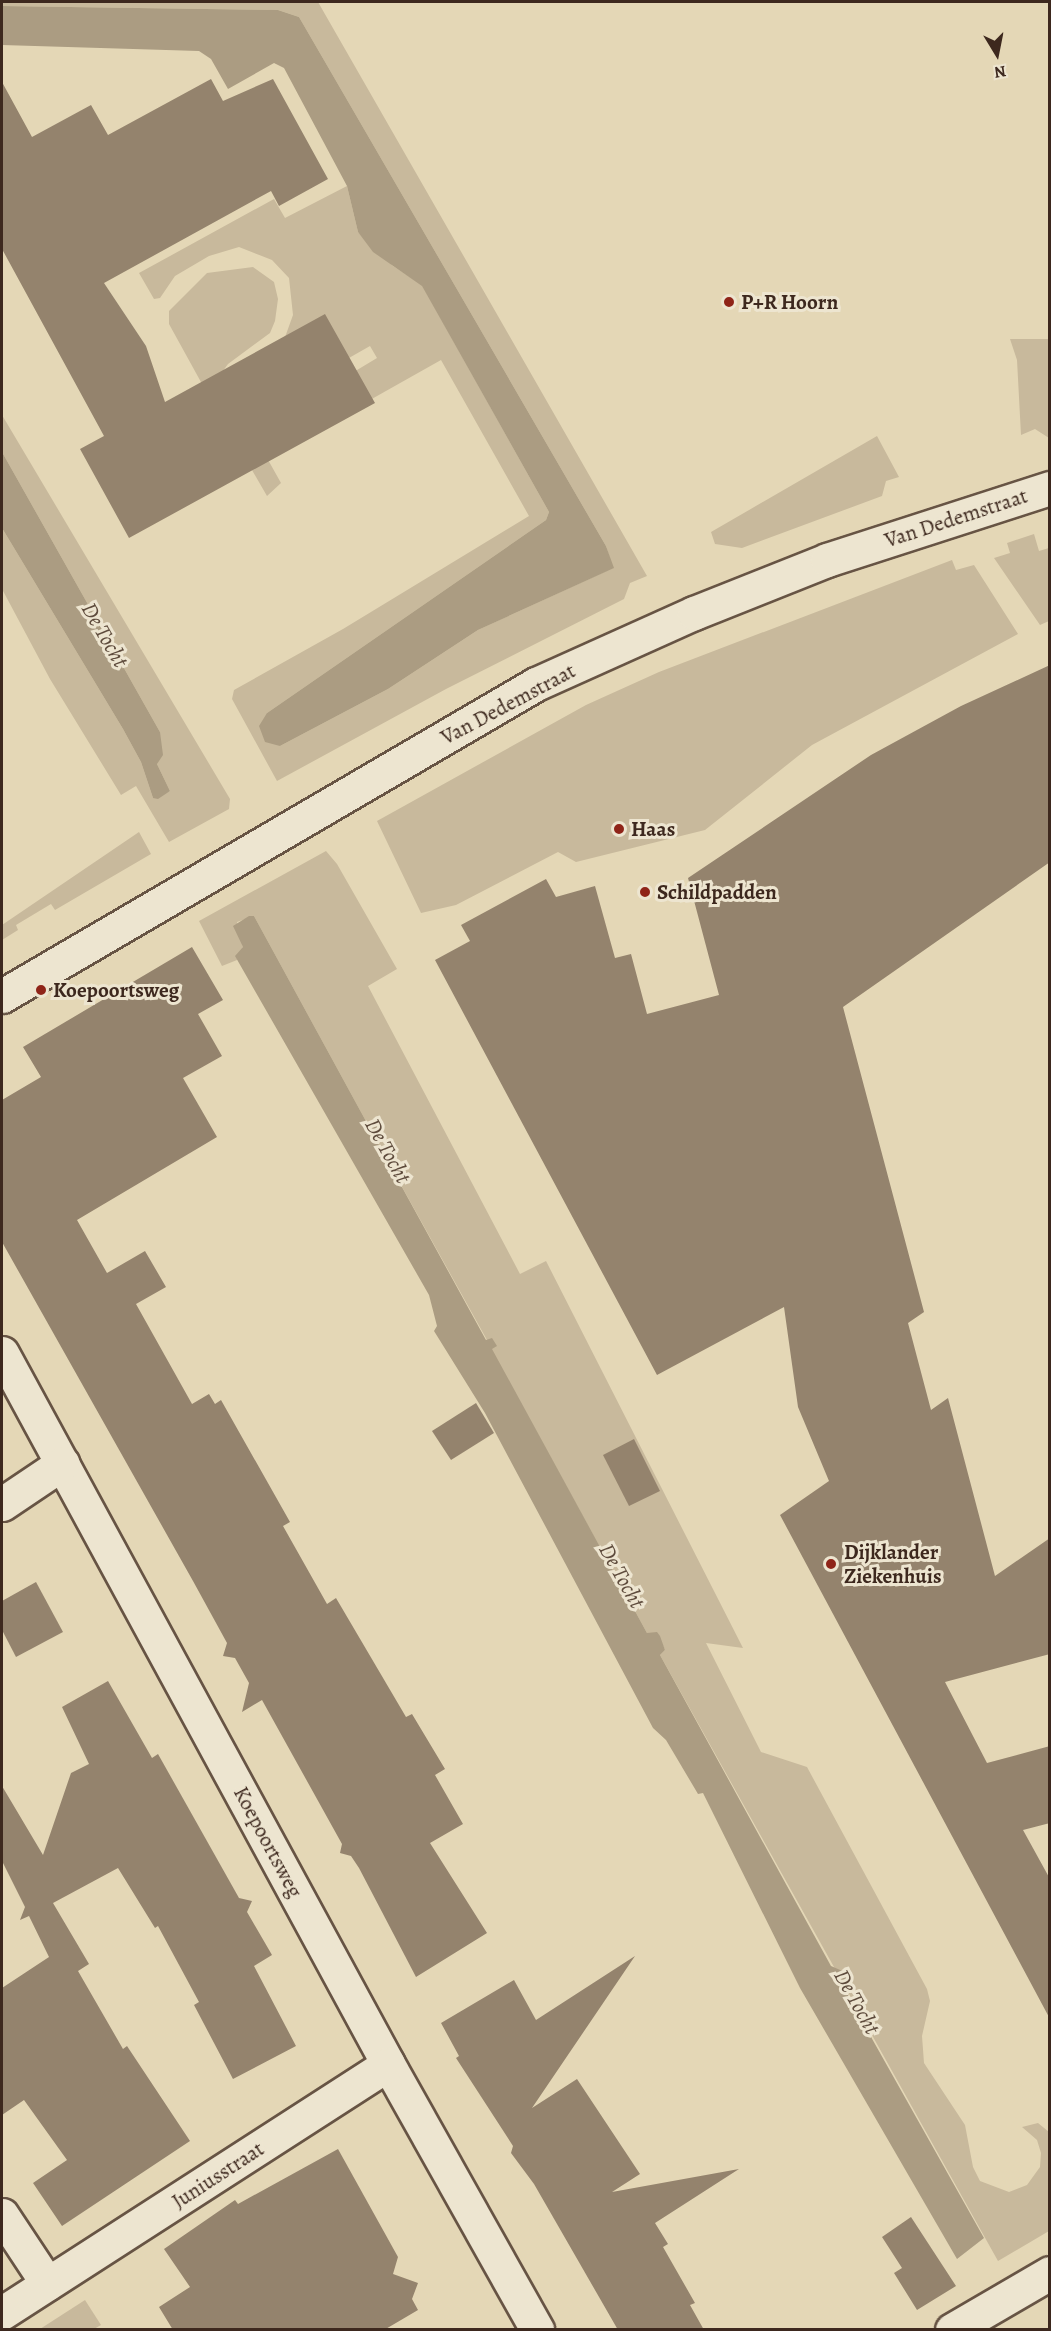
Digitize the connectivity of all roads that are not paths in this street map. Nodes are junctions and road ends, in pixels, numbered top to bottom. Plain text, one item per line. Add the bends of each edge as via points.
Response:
1 (1050, 488) edge
2 (2, 996) edge
3 (2, 1353) edge
4 (63, 1463) junction
5 (2, 1504) edge
6 (388, 2064) junction
7 (2, 2215) edge
8 (1036, 2279) edge
9 (47, 2283) junction
10 (2, 2313) edge
11 (537, 2330) edge
12 (952, 2330) edge

1 - 2 street, Van Dedemstraat via 827,560 694,613 536,684
3 - 4 street, Koepoortsweg
4 - 5 street
4 - 6 street, Koepoortsweg
6 - 9 street, Juniusstraat
6 - 11 street, Koepoortsweg
7 - 9 street
8 - 12 street
9 - 10 street, Juniusstraat

